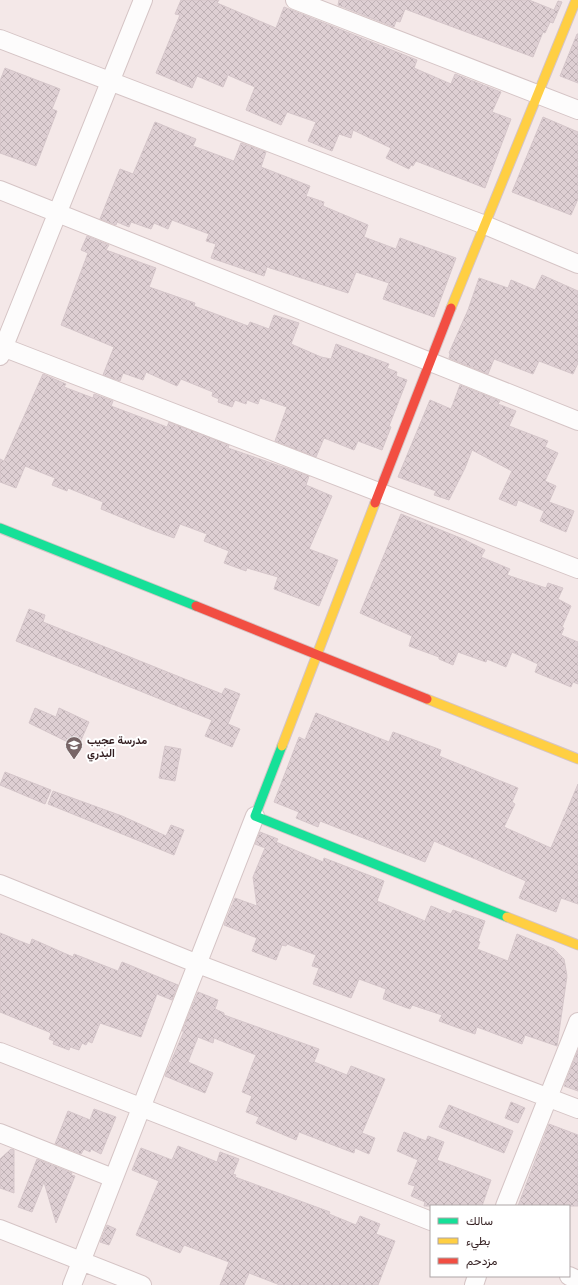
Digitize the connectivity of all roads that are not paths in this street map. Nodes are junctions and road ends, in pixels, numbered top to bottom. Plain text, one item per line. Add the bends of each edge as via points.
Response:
1 (143, 0) edge
2 (295, 0) edge
3 (576, 0) edge
4 (0, 39) edge
5 (110, 80) junction
6 (539, 95) junction
7 (578, 110) edge
8 (0, 190) edge
9 (57, 213) junction
10 (485, 225) junction
11 (578, 264) edge
12 (1, 350) edge
13 (429, 362) junction
14 (578, 421) edge
15 (379, 492) junction
16 (0, 528) edge
17 (578, 569) edge
18 (317, 655) junction
19 (578, 759) edge
20 (255, 816) junction
21 (0, 884) edge
22 (578, 945) edge
23 (198, 964) junction
24 (578, 1022) edge
25 (0, 1052) edge
26 (549, 1098) junction
27 (141, 1107) junction
28 (578, 1109) edge
29 (0, 1133) edge
30 (113, 1178) junction
31 (505, 1205) edge
32 (430, 1221) edge
33 (0, 1229) edge
34 (81, 1261) junction
35 (72, 1285) edge
36 (142, 1285) edge

1 - 5 street
2 - 6 street
3 - 6 street
4 - 5 street
5 - 9 street
5 - 10 street
6 - 7 street
6 - 10 street
8 - 9 street
9 - 12 street
9 - 13 street
10 - 11 street
10 - 13 street
12 - 15 street
13 - 14 street
13 - 15 street
15 - 17 street
15 - 18 street
16 - 18 street
18 - 19 street
18 - 20 street
20 - 22 street
20 - 23 street
21 - 23 street
23 - 26 street
23 - 27 street
24 - 26 street
25 - 27 street
26 - 28 street
26 - 31 street
27 - 30 street
27 - 32 street
29 - 30 street
30 - 34 street
33 - 34 street
34 - 35 street
34 - 36 street

